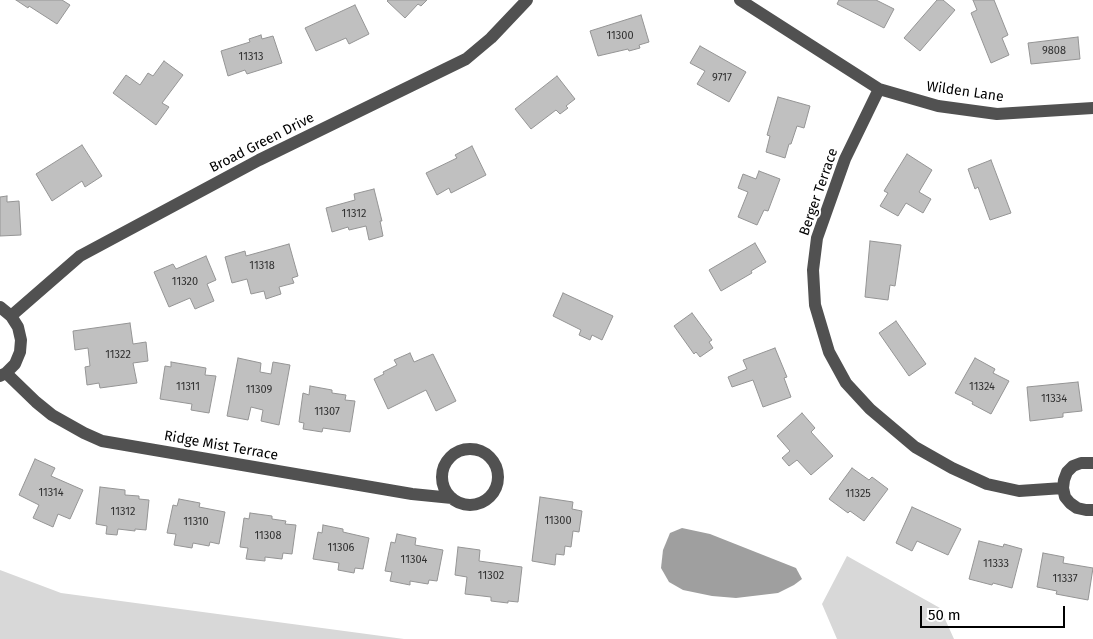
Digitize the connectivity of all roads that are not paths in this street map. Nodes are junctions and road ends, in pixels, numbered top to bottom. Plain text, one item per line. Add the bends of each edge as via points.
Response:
1 (526, 0) edge
2 (740, 0) edge
3 (879, 88) junction
4 (1093, 108) edge
5 (0, 307) edge
6 (11, 316) junction
7 (3, 375) edge
8 (1093, 463) edge
9 (1063, 488) junction
10 (452, 498) junction
11 (1093, 510) edge

1 - 6 street, Broad Green Drive via 491,38 466,59 259,160 80,256
2 - 3 street, Wilden Lane
3 - 4 street, Wilden Lane via 938,106 997,114
3 - 9 street, Berger Terrace via 845,160 818,238 812,270 815,304 829,352 846,383 870,409 915,447 987,484 1019,491
5 - 6 street
6 - 7 street via 18,327 20,352 15,364
7 - 10 street, Ridge Mist Terrace via 52,415 102,440 412,494
8 - 9 street via 1073,466 1067,472
9 - 11 street via 1070,504
10 - 10 street, Ridge Mist Terrace via 468,505 477,504 492,494 498,478 488,455 480,450 462,449 448,459 441,475 442,484

